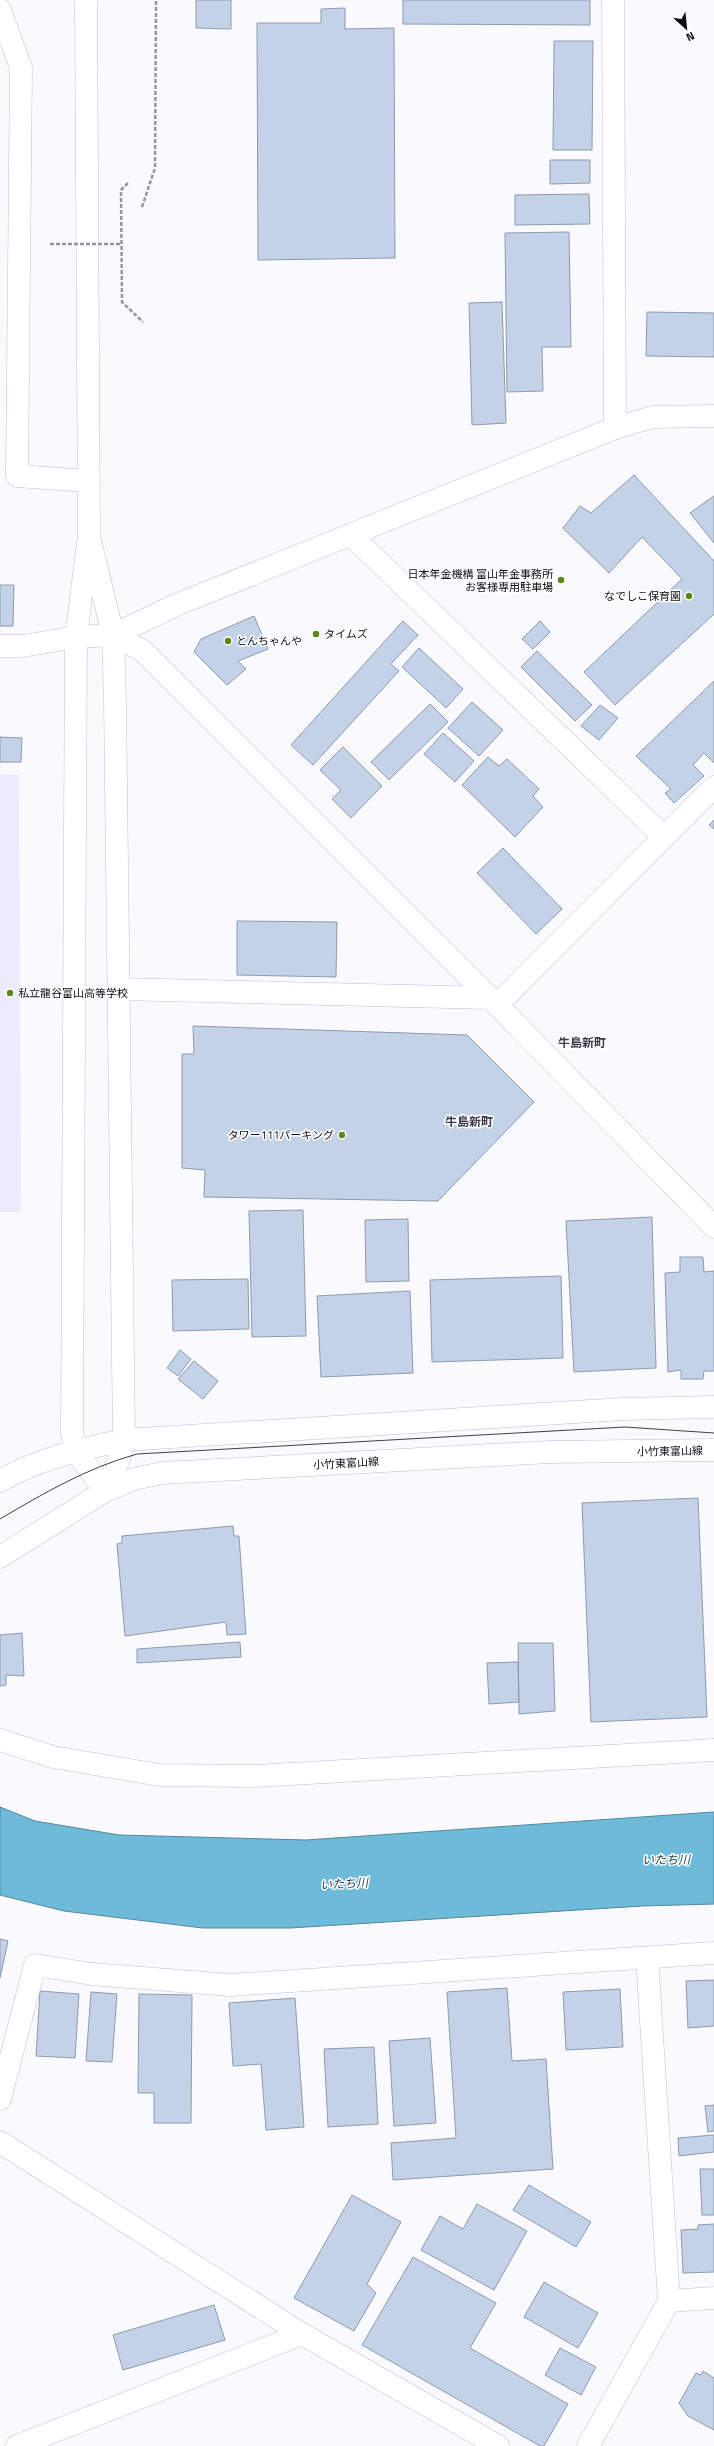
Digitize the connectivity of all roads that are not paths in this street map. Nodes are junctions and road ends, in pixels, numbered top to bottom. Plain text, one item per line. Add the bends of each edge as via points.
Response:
1 (86, 0) edge
2 (613, 0) edge
3 (0, 10) edge
4 (9, 308) edge
5 (714, 416) edge
6 (615, 428) junction
7 (89, 481) junction
8 (351, 535) junction
9 (89, 536) junction
10 (113, 635) junction
11 (76, 637) junction
12 (0, 646) edge
13 (714, 787) edge
14 (664, 837) junction
15 (118, 989) junction
16 (493, 1001) junction
17 (714, 1227) edge
18 (714, 1407) edge
19 (124, 1440) junction
20 (75, 1450) junction
21 (714, 1450) edge
22 (0, 1481) edge
23 (105, 1491) junction
24 (0, 1557) edge
25 (0, 1740) edge
26 (714, 1750) edge
27 (714, 1954) edge
28 (647, 1958) junction
29 (0, 2099) edge
30 (0, 2142) edge
31 (714, 2298) edge
32 (669, 2301) junction
33 (302, 2334) junction
34 (17, 2446) edge
35 (498, 2446) edge
36 (588, 2446) edge

1 - 7 street
2 - 6 street
3 - 4 street via 21,68
4 - 7 street via 17,476
5 - 6 street via 653,417
6 - 8 street
7 - 9 street
8 - 10 street via 176,605
8 - 14 street
9 - 10 street
9 - 11 street
10 - 11 street
10 - 15 street
10 - 16 street via 144,651
11 - 12 street via 28,645
11 - 20 street via 72,1388 72,1434
13 - 14 street
14 - 16 street
15 - 16 street
15 - 19 street
16 - 17 street
18 - 19 street via 623,1409
19 - 20 street
19 - 23 street via 120,1459
20 - 22 street
20 - 23 street
21 - 23 street, 小竹東富山線 via 549,1452 162,1472 134,1479
23 - 24 street, 小竹東富山線
25 - 26 street via 53,1757 160,1775 255,1776
27 - 28 street
28 - 29 street via 230,1984 92,1974 35,1965
28 - 32 street
30 - 33 street
31 - 32 street
32 - 36 street
33 - 34 street
33 - 35 street

